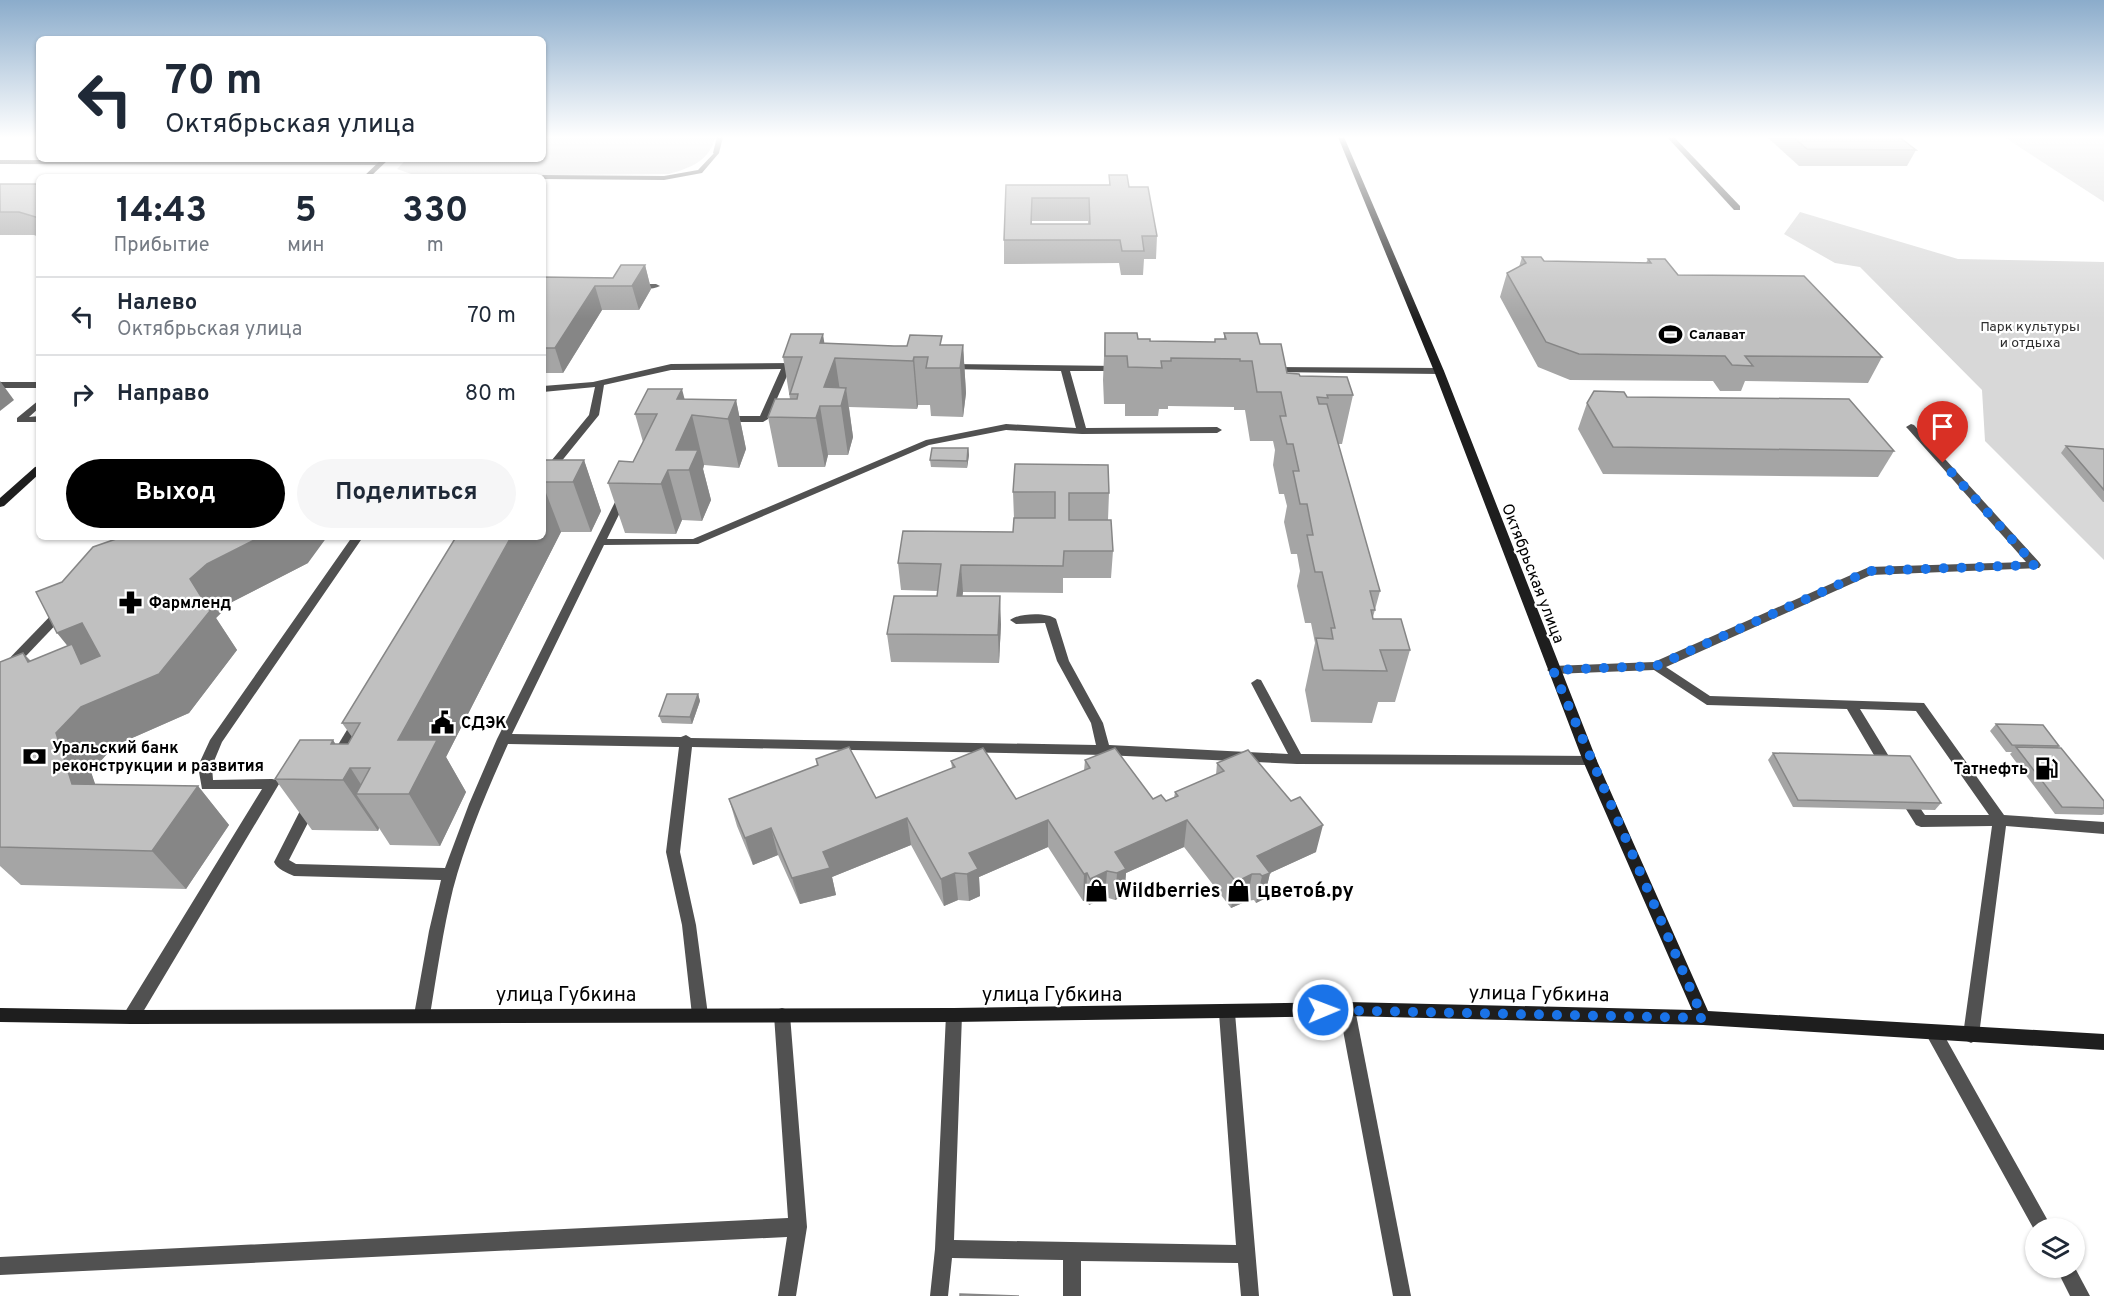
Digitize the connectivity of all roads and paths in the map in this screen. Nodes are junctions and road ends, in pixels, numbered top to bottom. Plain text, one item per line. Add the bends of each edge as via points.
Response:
1 (1366, 197) edge
2 (1727, 197) edge
3 (1737, 208) dead end
4 (622, 286) edge
5 (656, 286) dead end
6 (787, 366) junction
7 (809, 366) edge
8 (942, 367) edge
9 (1065, 369) junction
10 (1124, 369) edge
11 (1254, 370) edge
12 (1439, 371) junction
13 (600, 383) junction
14 (0, 385) edge
15 (36, 385) edge
16 (546, 389) edge
17 (36, 406) edge
18 (36, 419) edge
19 (718, 419) edge
20 (1911, 427) dead end
21 (1217, 430) dead end
22 (1082, 431) junction
23 (552, 466) edge
24 (36, 472) edge
25 (630, 481) edge
26 (0, 504) edge
27 (355, 540) edge
28 (600, 542) junction
29 (71, 602) edge
30 (1016, 620) dead end
31 (1656, 666) junction
32 (1553, 670) junction
33 (0, 676) edge
34 (1257, 683) dead end
35 (1851, 705) junction
36 (366, 711) edge
37 (503, 739) junction
38 (686, 740) junction
39 (1104, 750) junction
40 (1297, 759) junction
41 (1590, 761) junction
42 (1886, 763) edge
43 (329, 772) edge
44 (317, 793) edge
45 (1913, 809) edge
46 (2000, 820) junction
47 (2104, 828) edge
48 (451, 874) junction
49 (1347, 1009) junction
50 (1227, 1013) junction
51 (0, 1015) edge
52 (422, 1015) junction
53 (700, 1015) junction
54 (954, 1015) junction
55 (782, 1016) junction
56 (131, 1017) junction
57 (1703, 1018) junction
58 (1934, 1033) junction
59 (1971, 1035) junction
60 (2104, 1042) edge
61 (2037, 1218) edge
62 (798, 1227) junction
63 (944, 1249) junction
64 (1072, 1251) junction
65 (1246, 1254) junction
66 (0, 1266) edge
67 (2071, 1278) edge
68 (787, 1296) edge
69 (939, 1296) edge
70 (1072, 1296) edge
71 (1250, 1296) edge
72 (1402, 1296) edge
73 (2081, 1296) edge

1 - 12 street, Октябрьская улица
2 - 3 street
4 - 5 street
6 - 7 street
6 - 13 street via 671,367
6 - 19 street via 763,419
8 - 9 street
9 - 10 street
9 - 22 street
11 - 12 street
12 - 32 street, Октябрьская улица
13 - 16 street
13 - 23 street via 594,415
14 - 15 street
17 - 18 street via 20,420
20 - 31 street via 2035,565 1869,571
21 - 22 street
22 - 28 street via 1006,427 926,443 694,542
24 - 26 street
25 - 28 street
27 - 56 street via 216,740 205,765 207,785 272,784
28 - 37 street
29 - 33 street
30 - 39 street via 1050,619 1063,661 1097,723
31 - 32 street
31 - 35 street via 1707,700
32 - 41 street, Октябрьская улица
34 - 40 street
35 - 42 street
35 - 46 street via 1920,706
36 - 43 street
37 - 38 street
37 - 48 street
38 - 39 street
38 - 53 street via 673,852 689,925
39 - 40 street
40 - 41 street
41 - 57 street, Октябрьская улица
44 - 48 street via 281,862 294,870
45 - 46 street via 1921,821
46 - 47 street
46 - 59 street
48 - 52 street
49 - 50 street, улица Губкина
49 - 57 street, улица Губкина
49 - 72 street
50 - 54 street, улица Губкина
50 - 65 street
51 - 56 street, улица Губкина
52 - 53 street, улица Губкина
52 - 56 street, улица Губкина
53 - 55 street, улица Губкина
54 - 55 street, улица Губкина
54 - 63 street
55 - 62 street
57 - 58 street, улица Губкина
58 - 59 street, улица Губкина
58 - 61 street
59 - 60 street, улица Губкина
62 - 66 street
62 - 68 street
63 - 64 street
63 - 69 street
64 - 65 street
64 - 70 street
65 - 71 street
67 - 73 street

